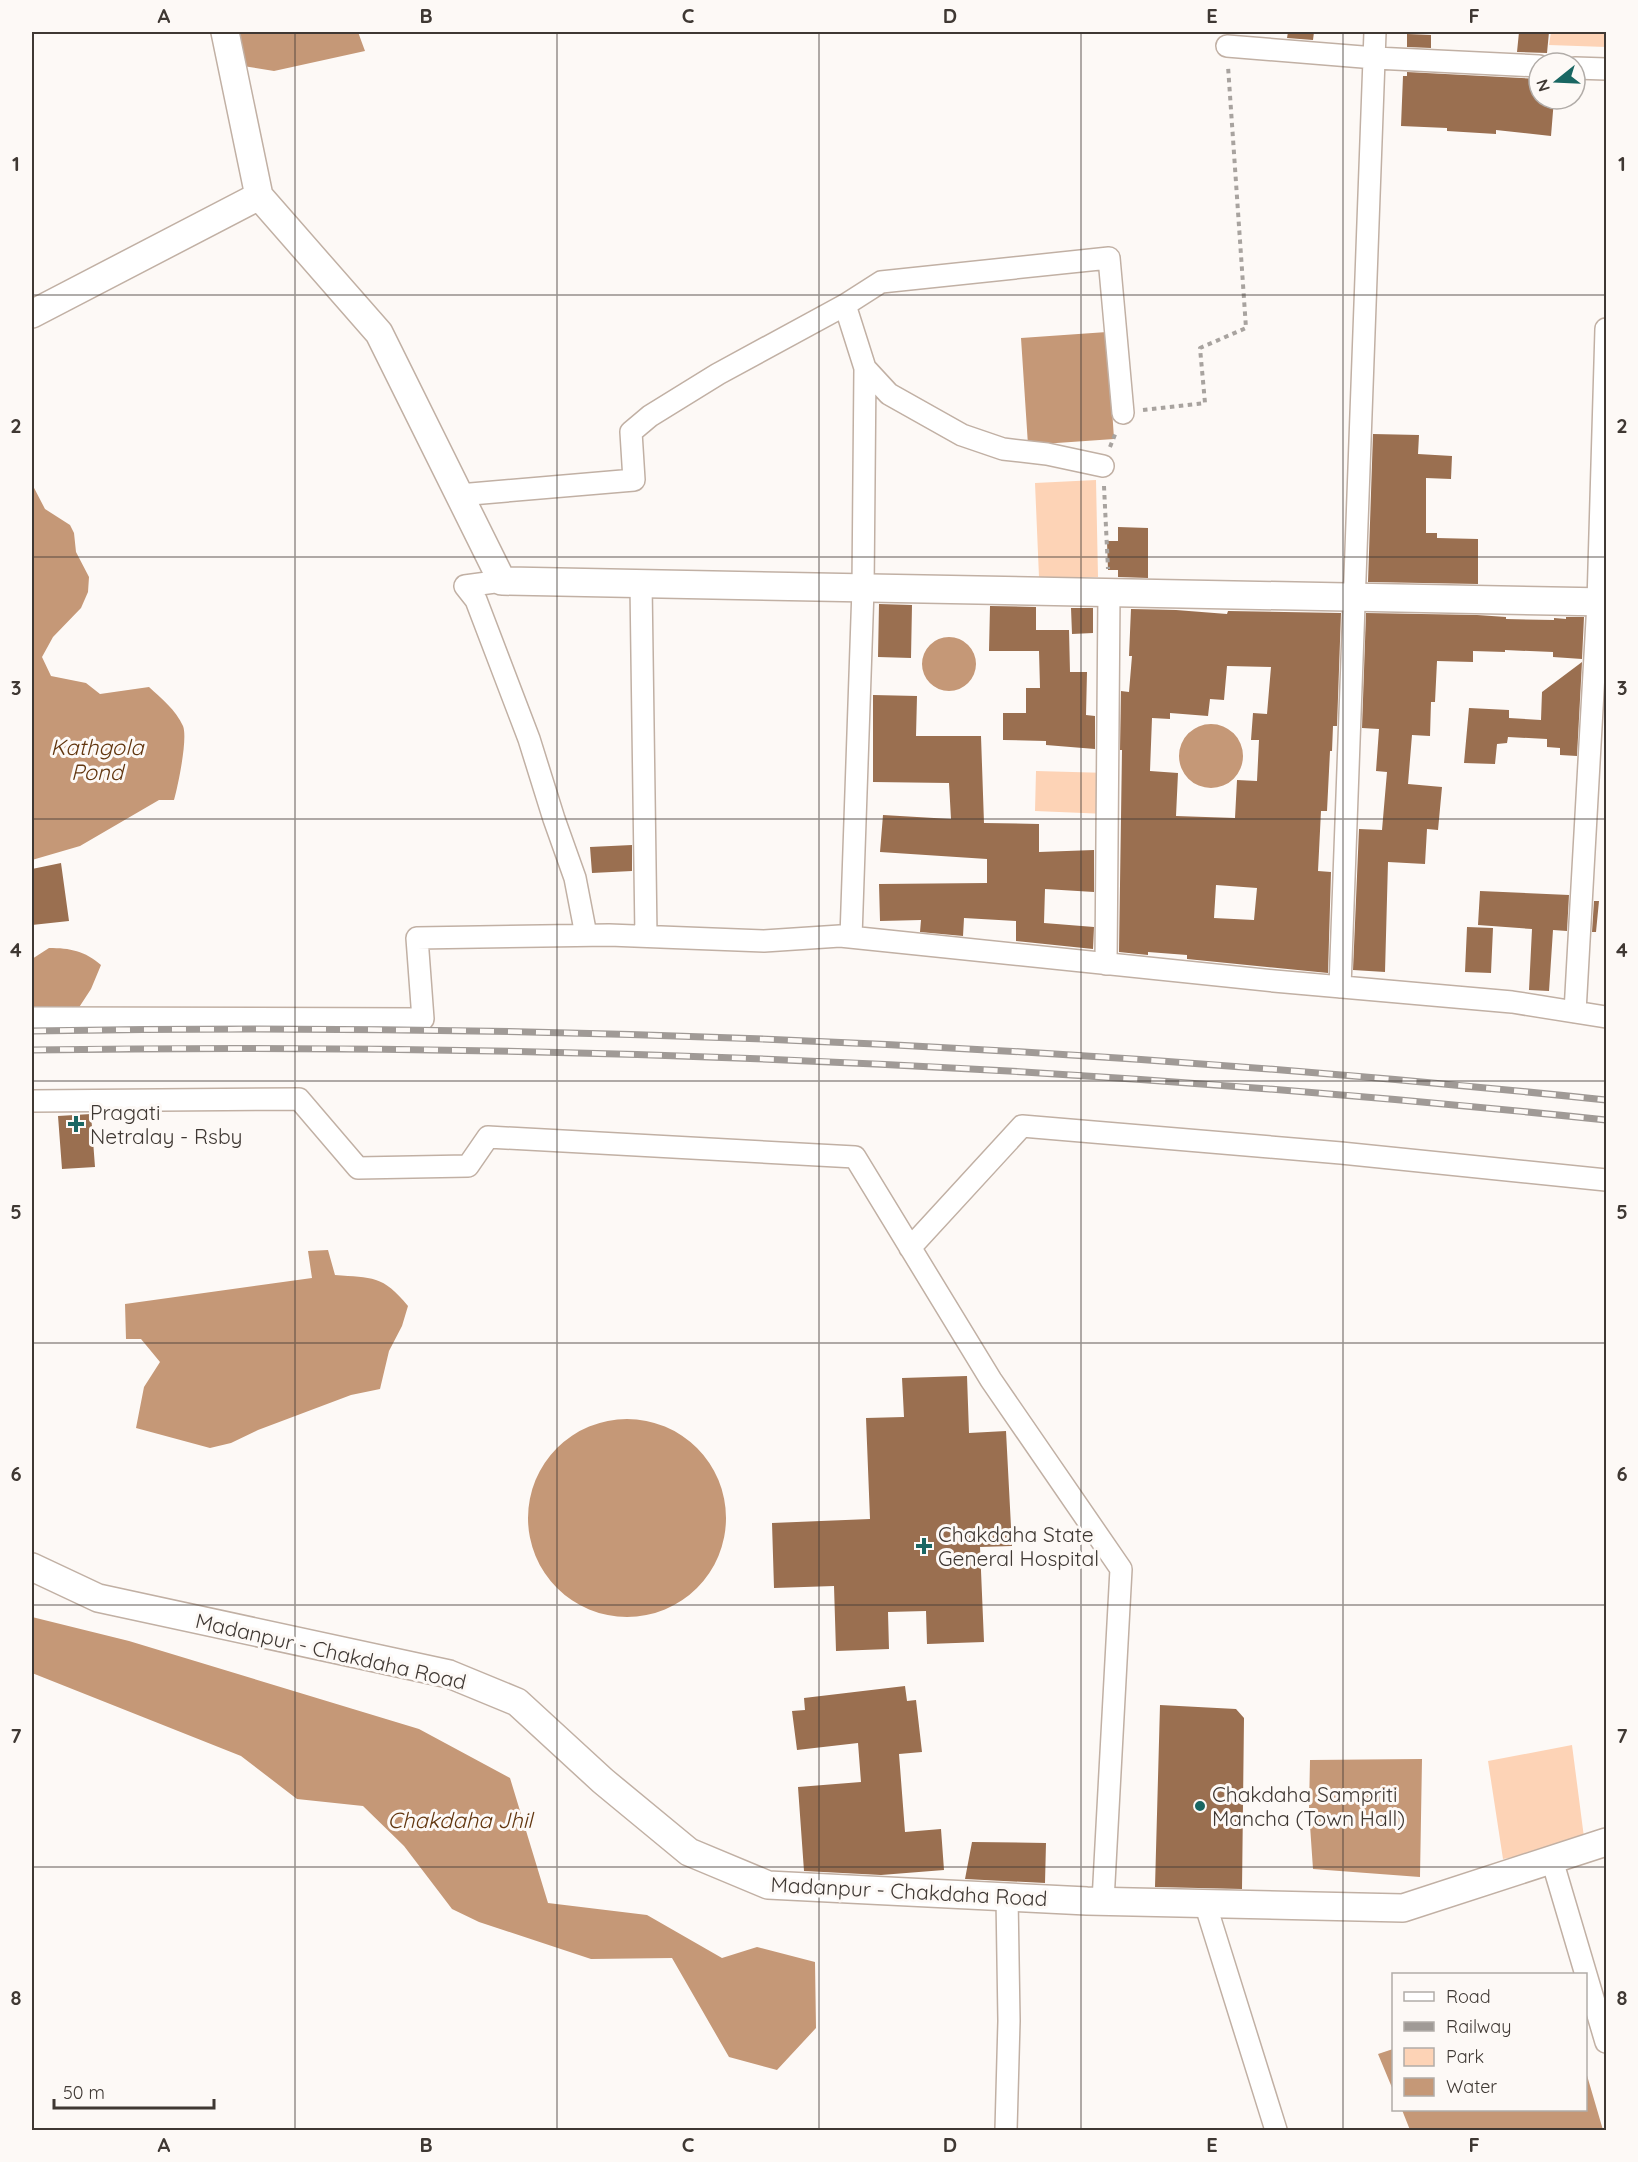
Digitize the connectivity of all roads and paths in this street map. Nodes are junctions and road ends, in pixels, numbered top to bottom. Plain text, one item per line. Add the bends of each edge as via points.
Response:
1 (225, 32) edge
2 (1375, 32) edge
3 (1227, 46) joint
4 (1375, 58) junction
5 (1527, 65) edge
6 (1587, 68) edge
7 (1606, 69) edge
8 (259, 196) junction
9 (845, 305) junction
10 (32, 314) edge
11 (1606, 329) edge
12 (865, 368) junction
13 (1123, 412) junction
14 (1103, 466) junction
15 (459, 495) junction
16 (502, 581) junction
17 (641, 584) junction
18 (863, 589) junction
19 (1108, 594) junction
20 (1356, 597) junction
21 (1602, 602) edge
22 (586, 935) junction
23 (646, 936) junction
24 (851, 937) junction
25 (1106, 964) junction
26 (1340, 987) junction
27 (1575, 1012) junction
28 (1606, 1017) edge
29 (32, 1018) edge
30 (32, 1101) edge
31 (1606, 1180) edge
32 (910, 1248) junction
33 (32, 1567) edge
34 (1606, 1842) edge
35 (1552, 1860) junction
36 (1007, 1897) junction
37 (1103, 1901) junction
38 (1205, 1904) junction
39 (1586, 1973) edge
40 (1587, 1978) edge
41 (1606, 2042) edge
42 (1006, 2130) edge
43 (1276, 2130) edge

1 - 8 main road
2 - 4 street
3 - 4 street
3 - 13 path via 1246,328 1200,348 1205,403
4 - 5 street
4 - 20 street
6 - 7 street
8 - 10 main road
8 - 15 main road via 379,333
9 - 12 street
9 - 13 street via 881,282 1109,258
9 - 15 street via 718,374 631,432 634,480
11 - 21 street
12 - 14 street via 889,394 962,435 1003,449
12 - 18 street
13 - 14 path
14 - 19 path
15 - 16 main road
16 - 17 main road
16 - 22 street via 465,586 476,600 529,739 575,878
17 - 18 main road
17 - 23 street
18 - 19 main road
18 - 24 street
19 - 20 main road
19 - 25 street
20 - 21 main road
20 - 26 street
21 - 27 street
22 - 23 street
22 - 29 street via 417,938 423,1019
23 - 24 street via 764,941
24 - 25 street
25 - 26 street
26 - 27 street via 1512,1002
27 - 28 street
30 - 32 street via 299,1099 358,1168 468,1166 488,1137 855,1157
31 - 32 street via 1022,1126
32 - 37 street via 991,1380 1121,1569
33 - 36 main road, Madanpur - Chakdaha Road via 98,1598 449,1674 517,1702 603,1781 689,1851 768,1885
34 - 35 main road, Madanpur - Chakdaha Road
35 - 38 main road, Madanpur - Chakdaha Road via 1403,1908
35 - 39 street
36 - 37 main road, Madanpur - Chakdaha Road
36 - 42 street
37 - 38 main road, Madanpur - Chakdaha Road
38 - 43 street
40 - 41 street

